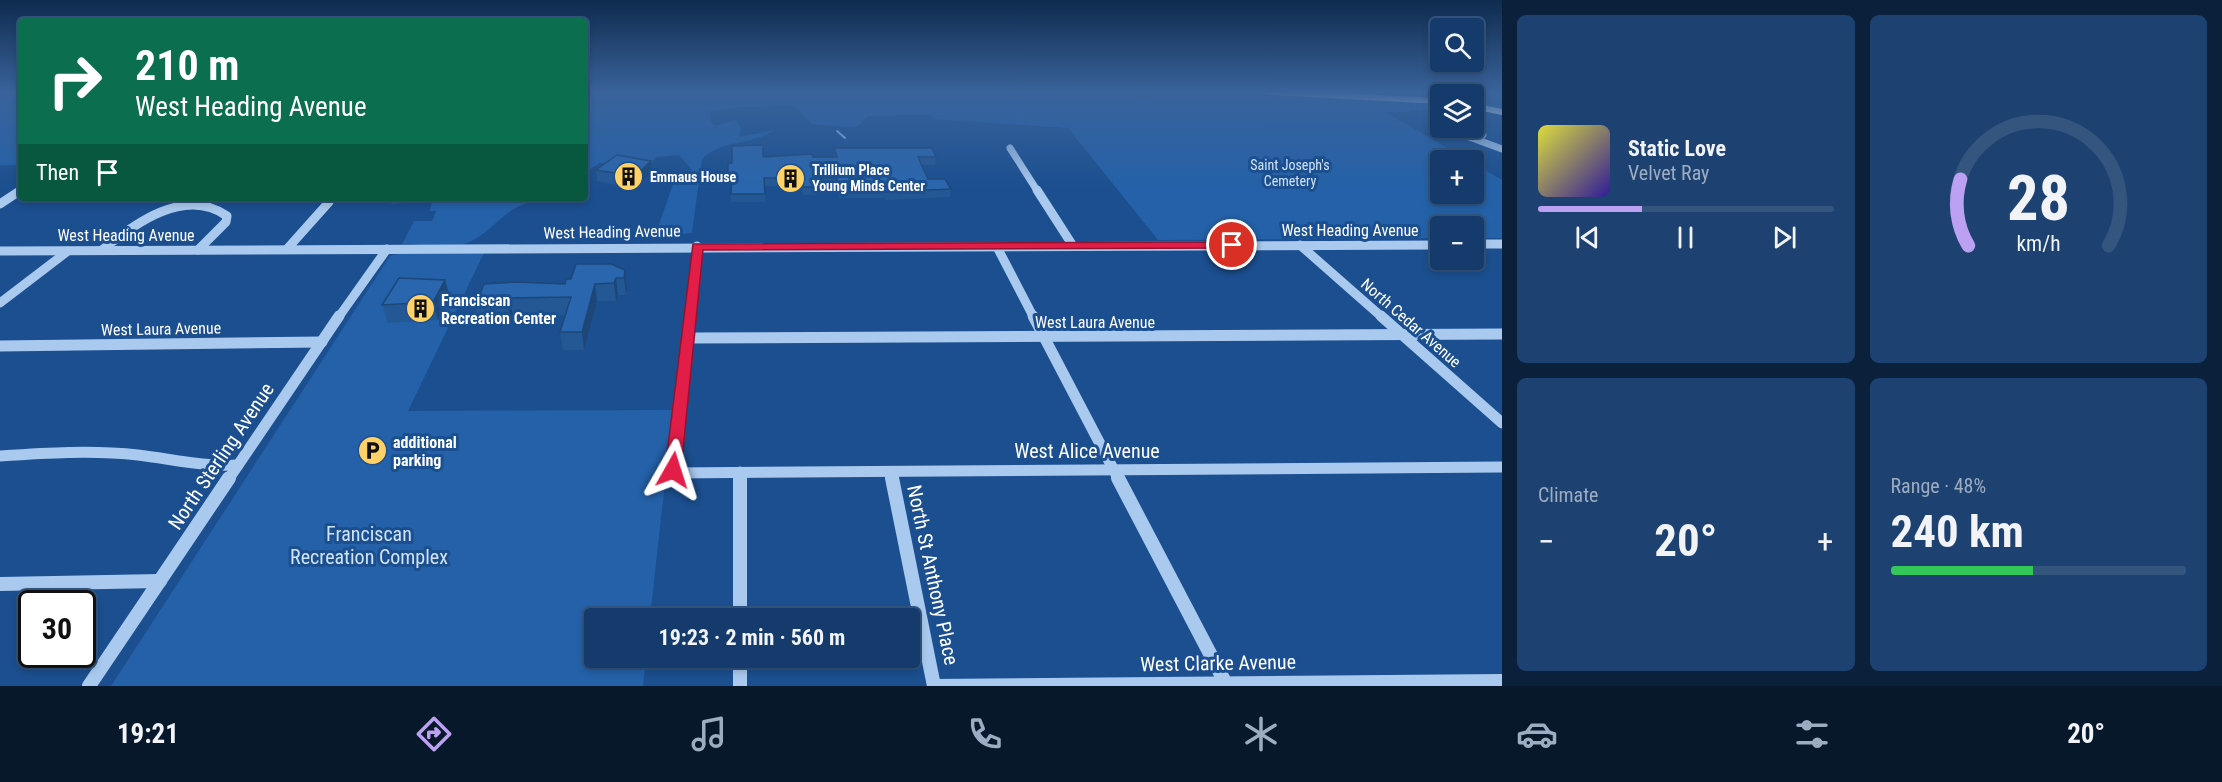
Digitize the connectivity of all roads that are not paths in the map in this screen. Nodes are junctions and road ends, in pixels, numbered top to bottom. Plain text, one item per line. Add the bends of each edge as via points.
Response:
1 (1484, 136) edge
2 (1472, 138) edge
3 (1502, 144) edge
4 (1010, 148) dead end
5 (1502, 149) edge
6 (18, 192) edge
7 (193, 201) edge
8 (329, 202) dead end
9 (0, 204) edge
10 (186, 207) junction
11 (1430, 244) edge
12 (1484, 244) edge
13 (1502, 244) edge
14 (1300, 245) junction
15 (697, 246) junction
16 (1073, 246) junction
17 (997, 247) junction
18 (287, 249) junction
19 (387, 249) junction
20 (102, 250) junction
21 (198, 250) junction
22 (0, 251) edge
23 (68, 251) junction
24 (0, 303) edge
25 (1502, 334) edge
26 (1403, 335) junction
27 (1042, 337) junction
28 (688, 338) junction
29 (322, 342) junction
30 (0, 346) edge
31 (1502, 423) edge
32 (0, 456) edge
33 (238, 465) junction
34 (1502, 467) edge
35 (1112, 471) junction
36 (740, 472) junction
37 (891, 472) junction
38 (160, 581) junction
39 (0, 584) edge
40 (740, 608) edge
41 (740, 668) edge
42 (1502, 681) edge
43 (1226, 685) edge
44 (89, 686) edge
45 (740, 686) edge
46 (934, 686) edge

1 - 3 street
2 - 5 street
4 - 16 street
6 - 9 street
7 - 10 street
8 - 18 street
10 - 20 street via 143,219
10 - 21 street via 216,205 227,216 226,222
11 - 14 street, West Heading Avenue
12 - 13 street
14 - 16 street, West Heading Avenue
14 - 26 street, North Cedar Avenue
15 - 17 street, West Heading Avenue
15 - 19 street, West Heading Avenue
15 - 28 street
16 - 17 street, West Heading Avenue
17 - 27 street
18 - 19 street, West Heading Avenue
18 - 21 street, West Heading Avenue
19 - 29 street, North Sterling Avenue
20 - 21 street, West Heading Avenue
20 - 23 street, West Heading Avenue
22 - 23 street, West Heading Avenue
23 - 24 street
25 - 26 street, West Laura Avenue
26 - 27 street, West Laura Avenue
26 - 31 street, North Cedar Avenue
27 - 28 street, West Laura Avenue
27 - 35 street
28 - 36 street, West Alice Avenue via 673,473
29 - 30 street, West Laura Avenue
29 - 33 street, North Sterling Avenue
32 - 33 street via 58,452 136,455 219,467
33 - 38 street, North Sterling Avenue
34 - 35 street, West Alice Avenue
35 - 37 street, West Alice Avenue
35 - 43 street
36 - 37 street, West Alice Avenue
36 - 40 street
37 - 46 street, North St Anthony Place
38 - 39 street
38 - 44 street, North Sterling Avenue
41 - 45 street
42 - 43 street, West Clarke Avenue
43 - 46 street, West Clarke Avenue

